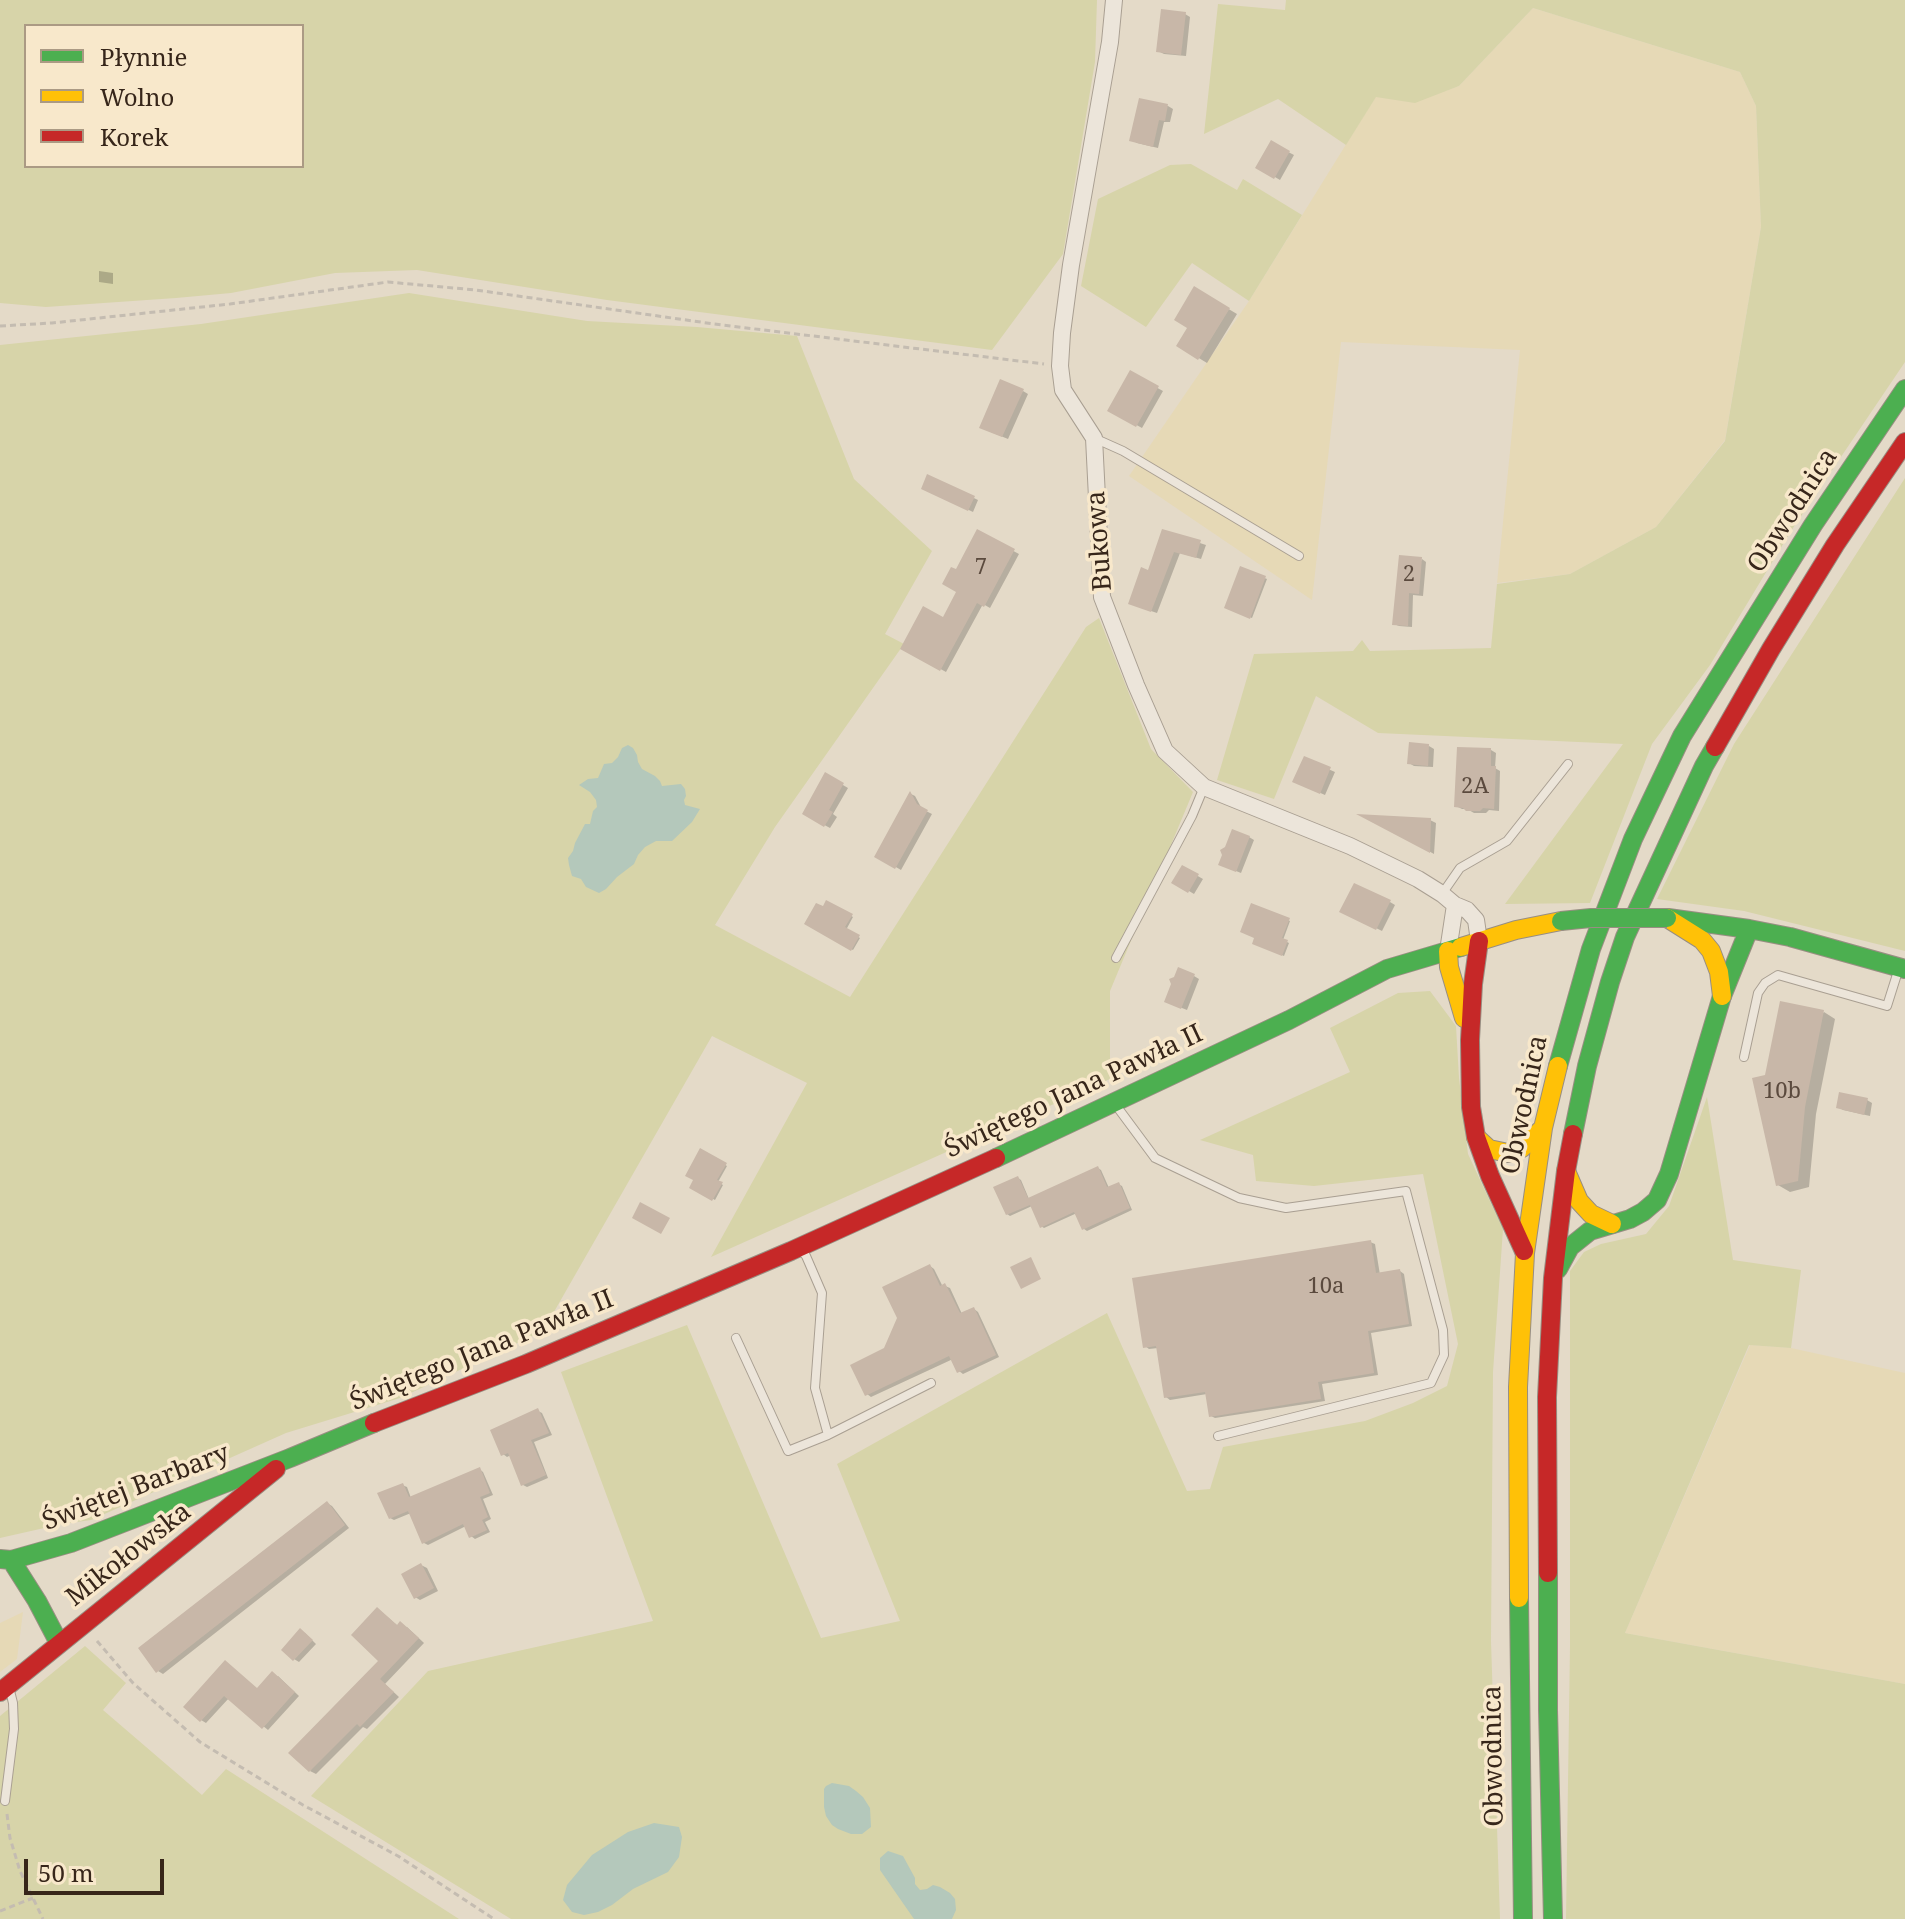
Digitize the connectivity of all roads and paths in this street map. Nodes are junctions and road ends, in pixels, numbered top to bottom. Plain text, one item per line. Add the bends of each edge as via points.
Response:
1 (1114, 0) edge
2 (0, 326) edge
3 (1060, 366) junction
4 (1905, 389) edge
5 (1094, 438) junction
6 (1905, 442) edge
7 (1299, 556) dead end
8 (1568, 764) dead end
9 (1204, 787) junction
10 (1449, 900) junction
11 (1667, 918) junction
12 (1749, 929) junction
13 (1479, 941) junction
14 (1448, 951) junction
15 (1116, 958) dead end
16 (1902, 968) edge
17 (1722, 996) junction
18 (1470, 1040) junction
19 (1744, 1057) dead end
20 (1115, 1103) junction
21 (1543, 1128) junction
22 (1476, 1137) junction
23 (1566, 1171) junction
24 (1612, 1224) junction
25 (800, 1248) junction
26 (1525, 1253) junction
27 (1553, 1278) junction
28 (736, 1338) dead end
29 (931, 1383) dead end
30 (828, 1435) junction
31 (1218, 1436) dead end
32 (290, 1458) junction
33 (6, 1560) edge
34 (83, 1624) junction
35 (59, 1643) junction
36 (5, 1689) edge
37 (5, 1801) joint
38 (33, 1898) junction
39 (0, 1911) edge
40 (43, 1919) edge
41 (494, 1919) edge
42 (1523, 1919) edge
43 (1553, 1919) edge

1 - 3 street, Bukowa
2 - 3 path via 230,304 388,282
3 - 5 street, Bukowa via 1063,390
4 - 21 main road, Obwodnica via 1813,525 1682,736 1655,790 1591,949
5 - 7 lane
5 - 9 street, Bukowa via 1102,597 1165,751
6 - 23 main road, Obwodnica via 1771,649 1704,766 1662,854 1610,982
8 - 10 lane via 1507,841 1460,868
9 - 10 street, Bukowa via 1350,846
9 - 15 lane
10 - 13 street, Bukowa via 1476,920
10 - 14 street
11 - 12 main road, Świętego Jana Pawła II
11 - 13 main road, Świętego Jana Pawła II, bridge via 1561,921
11 - 17 main road via 1711,951
12 - 16 main road, Świętego Jana Pawła II
12 - 17 main road
13 - 14 main road, Świętego Jana Pawła II
13 - 18 main road
14 - 18 main road
14 - 20 main road, Świętego Jana Pawła II via 1387,969
16 - 19 lane via 1887,1006 1778,975 1758,993
17 - 24 main road via 1657,1200 1630,1219
18 - 22 main road
20 - 25 main road, Świętego Jana Pawła II
20 - 31 lane via 1155,1158 1239,1198 1286,1208 1406,1191 1443,1330 1444,1355 1431,1383
21 - 22 main road via 1522,1148 1508,1153 1489,1149
21 - 26 main road, Obwodnica
22 - 26 main road
23 - 24 main road via 1579,1201
23 - 27 main road, Obwodnica
24 - 27 main road via 1590,1231 1570,1247
25 - 30 lane via 822,1293 815,1388
25 - 32 main road, Świętego Jana Pawła II
26 - 42 main road, Obwodnica via 1518,1387
27 - 43 main road, Obwodnica via 1547,1412
28 - 30 lane via 788,1451
29 - 30 lane
32 - 33 main road, Świętej Barbary via 71,1543
32 - 34 main road, Mikołowska
33 - 35 main road via 37,1601
34 - 35 main road, Mikołowska
34 - 41 path via 133,1683 200,1742 398,1856
35 - 36 main road, Mikołowska
36 - 37 lane via 13,1703 14,1729
37 - 38 path via 10,1838
38 - 39 path
38 - 40 path

